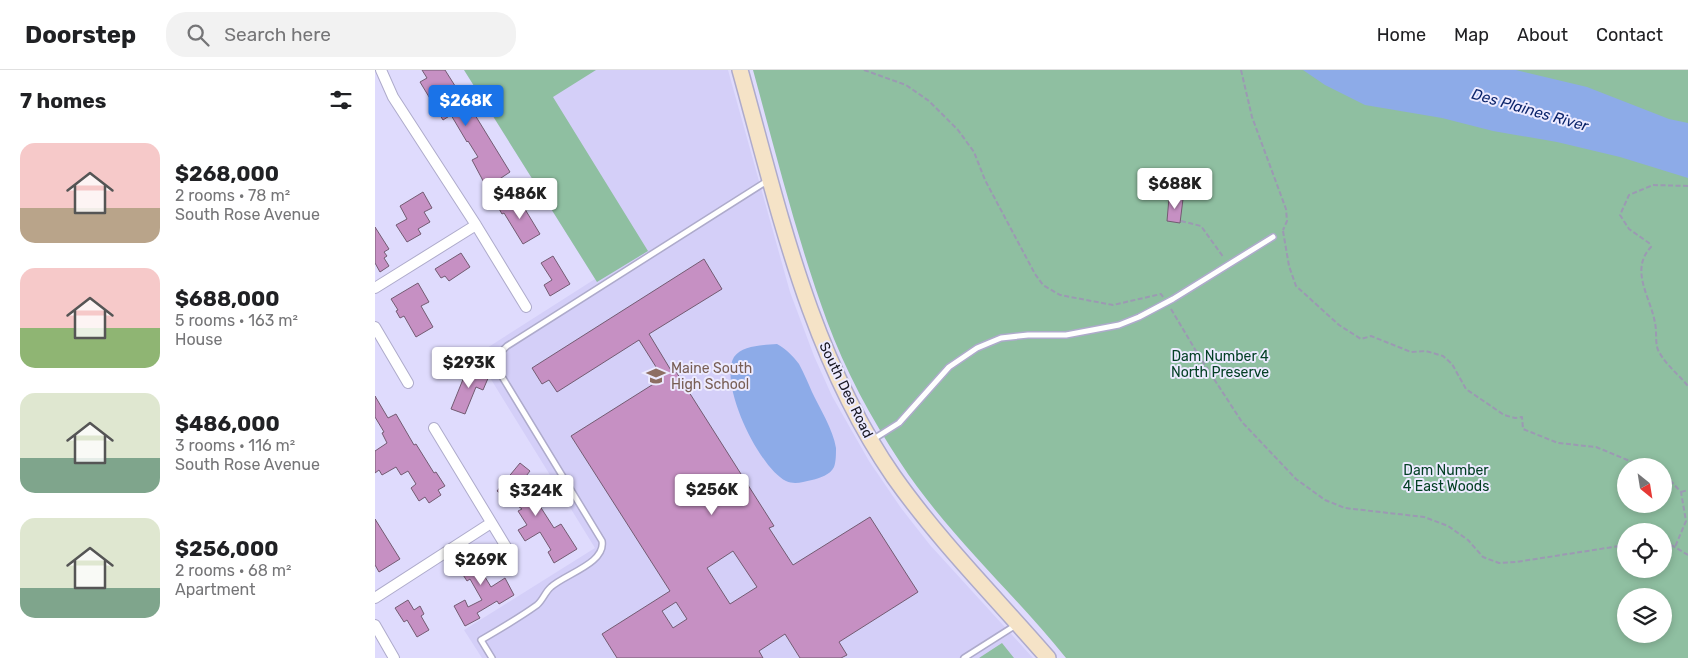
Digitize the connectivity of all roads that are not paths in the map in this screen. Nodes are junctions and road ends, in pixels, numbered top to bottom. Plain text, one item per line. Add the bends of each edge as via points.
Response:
1 (381, 70) edge
2 (740, 70) edge
3 (771, 179) junction
4 (475, 225) junction
5 (1273, 237) road end
6 (375, 288) edge
7 (526, 307) dead end
8 (375, 327) edge
9 (407, 382) dead end
10 (434, 428) dead end
11 (872, 441) junction
12 (491, 523) junction
13 (508, 550) dead end
14 (375, 598) edge
15 (1018, 623) junction
16 (375, 625) edge
17 (394, 658) edge
18 (492, 658) edge
19 (964, 658) edge
20 (1048, 658) edge

1 - 4 street via 393,97
2 - 3 main road, South Dee Road
3 - 11 main road, South Dee Road via 796,268 823,345
3 - 18 lane via 507,346 498,356 496,362 501,375 602,541 603,550 552,586 537,605 481,640
4 - 6 street
4 - 7 street
5 - 11 lane via 1173,299 1119,325 1066,335 1013,336 983,345 949,367 899,423
8 - 9 street
10 - 12 street
11 - 15 main road, South Dee Road via 923,516
12 - 13 street
12 - 14 street
15 - 19 lane
15 - 20 main road, South Dee Road
16 - 17 street

